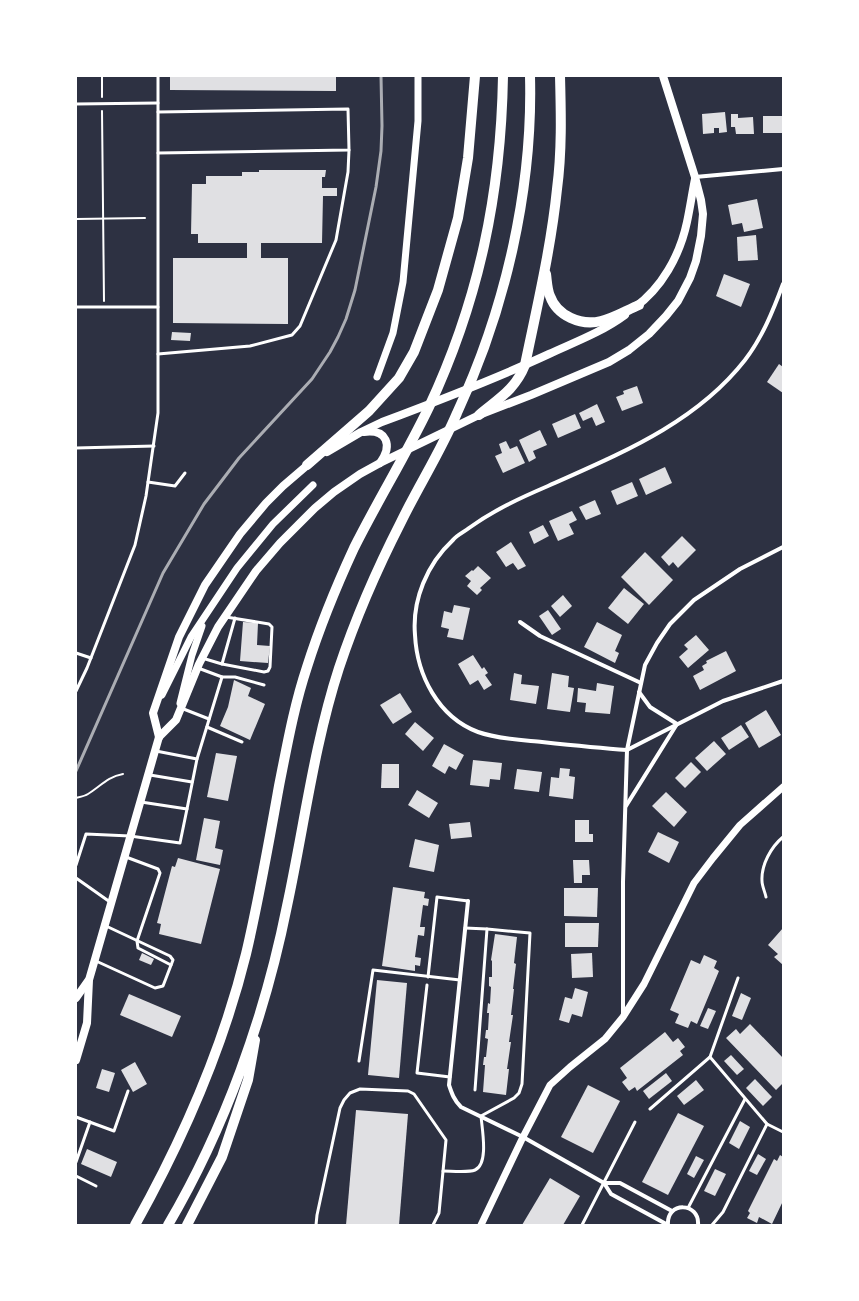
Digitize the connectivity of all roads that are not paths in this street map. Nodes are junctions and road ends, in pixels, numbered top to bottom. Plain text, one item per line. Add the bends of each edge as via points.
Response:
1 (158, 76) edge
2 (418, 76) edge
3 (475, 76) edge
4 (503, 76) edge
5 (530, 76) edge
6 (560, 76) edge
7 (663, 76) edge
8 (158, 103) junction
9 (76, 104) edge
10 (158, 112) junction
11 (349, 150) junction
12 (158, 153) junction
13 (783, 169) edge
14 (695, 177) junction
15 (546, 261) junction
16 (783, 284) edge
17 (639, 305) junction
18 (76, 307) edge
19 (158, 307) junction
20 (158, 354) junction
21 (525, 365) junction
22 (377, 377) dead end
23 (479, 415) junction
24 (361, 432) junction
25 (154, 446) junction
26 (76, 448) edge
27 (380, 463) junction
28 (307, 465) junction
29 (185, 473) dead end
30 (148, 482) junction
31 (313, 485) dead end
32 (783, 547) edge
33 (206, 615) junction
34 (226, 617) junction
35 (235, 618) junction
36 (520, 622) dead end
37 (76, 653) edge
38 (90, 658) junction
39 (202, 658) junction
40 (222, 664) junction
41 (198, 668) junction
42 (222, 677) junction
43 (783, 682) edge
44 (641, 683) junction
45 (264, 685) dead end
46 (76, 691) edge
47 (639, 692) junction
48 (181, 708) junction
49 (152, 713) junction
50 (209, 719) junction
51 (176, 720) junction
52 (677, 724) junction
53 (207, 727) junction
54 (159, 737) junction
55 (242, 742) dead end
56 (627, 750) junction
57 (155, 751) junction
58 (197, 759) junction
59 (148, 775) junction
60 (192, 782) junction
61 (783, 787) edge
62 (140, 802) junction
63 (625, 807) junction
64 (187, 809) junction
65 (130, 836) junction
66 (783, 837) edge
67 (124, 857) junction
68 (76, 865) edge
69 (76, 878) edge
70 (766, 897) dead end
71 (468, 901) joint
72 (111, 903) junction
73 (105, 925) junction
74 (465, 928) junction
75 (487, 929) junction
76 (137, 941) junction
77 (95, 960) junction
78 (171, 965) junction
79 (428, 977) junction
80 (738, 978) dead end
81 (89, 980) junction
82 (460, 980) junction
83 (427, 985) dead end
84 (76, 998) edge
85 (261, 1008) junction
86 (623, 1017) junction
87 (710, 1057) junction
88 (76, 1060) edge
89 (359, 1061) dead end
90 (450, 1077) junction
91 (475, 1090) dead end
92 (128, 1091) dead end
93 (745, 1099) junction
94 (650, 1109) dead end
95 (481, 1116) junction
96 (76, 1117) edge
97 (90, 1122) junction
98 (635, 1122) dead end
99 (767, 1124) junction
100 (783, 1132) edge
101 (523, 1137) junction
102 (76, 1162) edge
103 (443, 1171) junction
104 (76, 1176) edge
105 (604, 1183) junction
106 (96, 1186) dead end
107 (688, 1208) junction
108 (672, 1211) junction
109 (135, 1225) edge
110 (168, 1225) edge
111 (187, 1225) edge
112 (316, 1225) edge
113 (434, 1225) edge
114 (481, 1225) edge
115 (582, 1225) edge
116 (668, 1225) edge
117 (698, 1225) edge
118 (712, 1225) edge

1 - 8 lane
2 - 22 street via 418,121 403,282 393,333
3 - 28 highway via 468,158 458,218 438,290 414,352 399,378 369,412
4 - 109 highway via 500,148 492,207 478,276 464,321 427,411 355,547 327,608 298,694 249,940 225,1024 184,1128
5 - 85 highway via 526,171 513,243 487,342 456,416 402,520 366,595 349,638 326,710 287,908
6 - 15 highway via 558,181
7 - 14 main road
8 - 9 lane
8 - 10 lane
10 - 11 lane via 348,109
10 - 12 lane
11 - 12 lane
11 - 20 lane via 348,172 336,240 300,326 292,335 250,346
12 - 19 lane
13 - 14 street
14 - 17 main road via 688,222 676,255 660,283
14 - 23 main road via 703,214 696,260 678,301 650,334 609,362
15 - 17 highway via 550,297 562,313 570,318 582,322 602,321
15 - 21 highway
16 - 56 street via 774,310 745,360 700,406 678,422 631,448 502,507 478,521 453,539 438,556 426,576 417,601 414,633 421,670 430,690 456,720 490,735
17 - 21 main road via 611,325
18 - 19 lane
19 - 20 lane
20 - 25 lane via 158,413
21 - 23 highway via 515,384
21 - 24 main road
23 - 27 main road
24 - 27 main road via 377,432 386,439 386,455
24 - 28 main road
25 - 26 lane
25 - 30 lane
27 - 34 main road via 334,492 280,543 256,571
28 - 49 main road via 266,503 240,534 205,585 179,637
29 - 30 lane via 175,486
30 - 38 lane via 135,545
31 - 33 street via 254,545
32 - 44 street via 740,569 694,600 670,624 657,643 645,665
33 - 49 street via 191,637
33 - 51 street via 192,656
34 - 35 lane
34 - 39 main road
35 - 40 lane
35 - 40 lane via 272,626 270,667 264,672
36 - 44 street via 540,636
37 - 38 lane
38 - 46 lane
39 - 40 lane
39 - 41 main road
41 - 42 lane
41 - 48 main road
42 - 45 lane via 235,677
42 - 50 lane
43 - 52 street via 723,701
44 - 47 street
47 - 52 street via 650,707
47 - 56 street
48 - 50 lane
48 - 51 main road
49 - 54 main road
50 - 53 lane
51 - 54 main road
52 - 56 street
52 - 63 street
53 - 55 lane
53 - 58 lane
54 - 57 main road
56 - 63 street
57 - 58 lane
57 - 59 main road
58 - 60 lane
59 - 60 lane
59 - 62 main road
60 - 64 lane
61 - 86 street via 740,825 694,883 644,984
62 - 64 lane
62 - 65 main road
63 - 86 street
64 - 65 lane via 180,843
65 - 67 main road
65 - 68 lane via 86,834
66 - 70 lane via 776,843 765,864 762,881
67 - 72 main road
67 - 76 lane via 158,869 160,873
69 - 72 lane
71 - 74 street
71 - 79 lane via 437,897
72 - 73 main road
73 - 76 lane
73 - 77 main road
74 - 75 lane
74 - 82 street
75 - 91 lane
75 - 95 lane via 530,932 522,1084 514,1098
76 - 78 lane via 138,948
76 - 78 lane via 170,956
77 - 78 lane via 155,988 163,986
77 - 81 main road
79 - 82 lane
79 - 89 lane via 373,970
80 - 87 lane
81 - 84 main road
81 - 88 main road via 87,1024
82 - 90 street
83 - 90 lane via 417,1073
85 - 110 highway via 220,1123
85 - 111 highway via 248,1080 236,1118 222,1157
86 - 101 street via 605,1039 550,1085
87 - 93 lane
87 - 94 lane
90 - 95 street via 449,1085 455,1102
92 - 97 lane via 114,1130
93 - 99 lane
93 - 107 lane
95 - 101 street
95 - 103 lane via 484,1157 479,1167 473,1171
96 - 97 lane
97 - 102 lane
98 - 105 lane
99 - 100 lane
99 - 118 lane via 723,1212
101 - 105 street
101 - 114 street
103 - 112 lane via 446,1140 414,1094 408,1091 360,1089 350,1093 340,1108
103 - 113 lane via 439,1213
104 - 106 lane
105 - 108 street via 620,1183
105 - 115 lane
105 - 116 street via 611,1194
107 - 108 street via 681,1207
107 - 117 street via 697,1217
108 - 116 street

